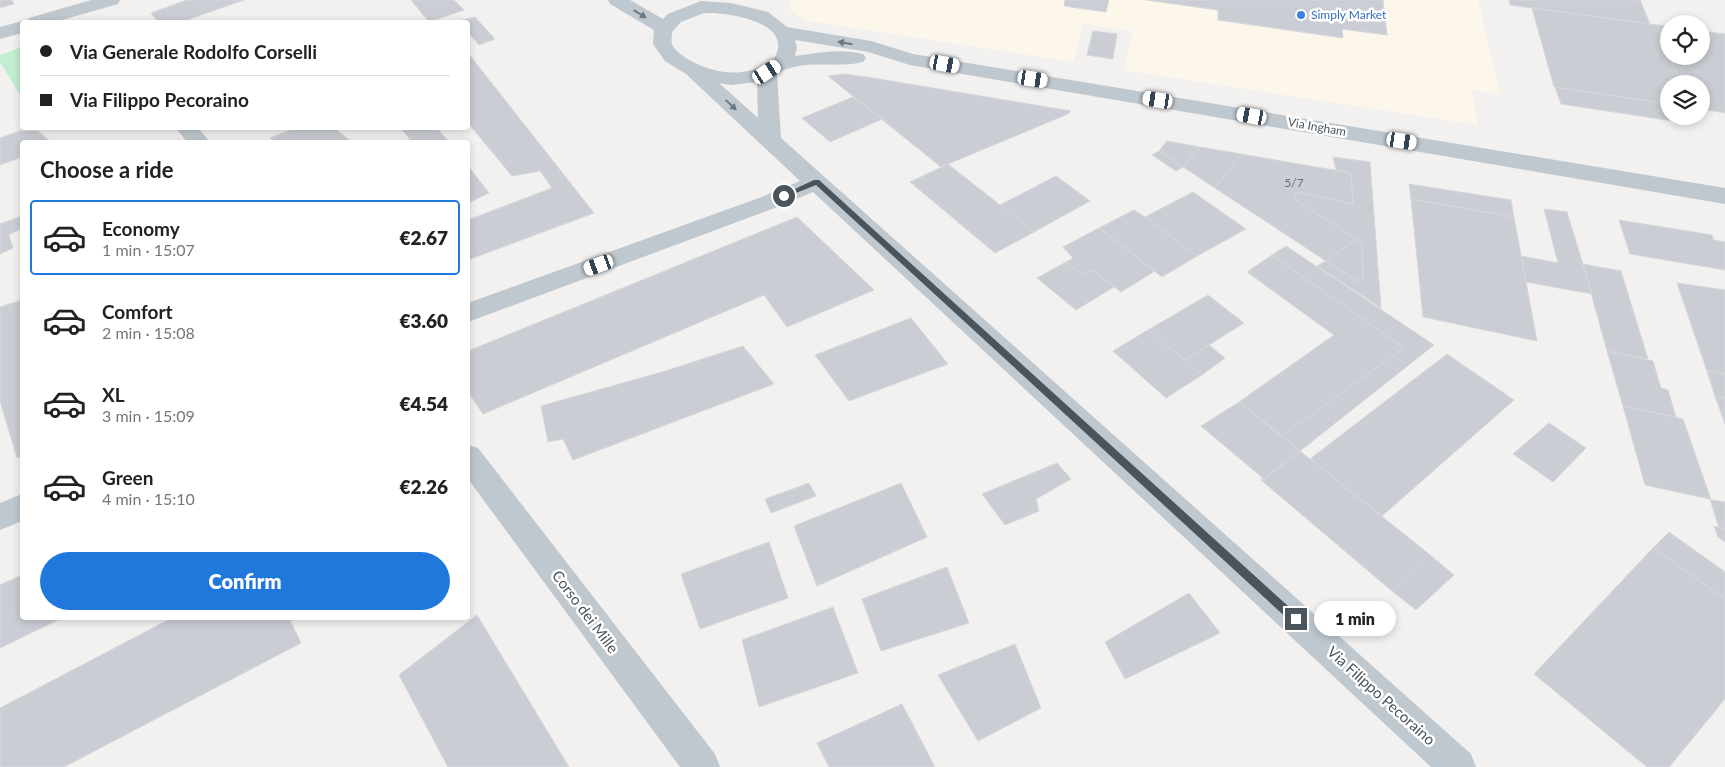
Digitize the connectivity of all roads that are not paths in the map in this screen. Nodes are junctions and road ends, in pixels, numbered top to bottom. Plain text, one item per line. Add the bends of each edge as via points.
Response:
1 (111, 0) edge
2 (617, 0) edge
3 (672, 0) edge
4 (92, 3) edge
5 (714, 5) edge
6 (765, 8) edge
7 (42, 20) edge
8 (103, 20) edge
9 (20, 27) edge
10 (663, 27) junction
11 (781, 32) junction
12 (0, 33) edge
13 (910, 58) junction
14 (773, 68) junction
15 (695, 72) junction
16 (188, 130) edge
17 (197, 140) edge
18 (770, 141) junction
19 (817, 182) junction
20 (1725, 196) edge
21 (470, 312) edge
22 (470, 460) edge
23 (20, 507) edge
24 (0, 517) edge
25 (702, 767) edge
26 (1458, 767) edge

1 - 4 street
2 -> 10 street
3 - 5 street
4 - 7 street
4 - 8 street
5 - 6 street via 733,9
5 - 10 street via 683,12
6 - 11 street
9 - 12 street
10 - 15 street via 660,37 670,57
13 -> 11 street via 872,47
11 - 14 street via 788,47 786,56
13 - 14 street via 820,58
13 - 20 street, Via Ingham
14 - 15 street via 735,79
14 - 18 street
15 -> 18 street, Via Filippo Pecoraino
16 - 17 street
18 - 19 street, Via Filippo Pecoraino
19 - 21 street
19 - 26 street, Via Filippo Pecoraino
22 - 25 street, Corso dei Mille
23 - 24 street

